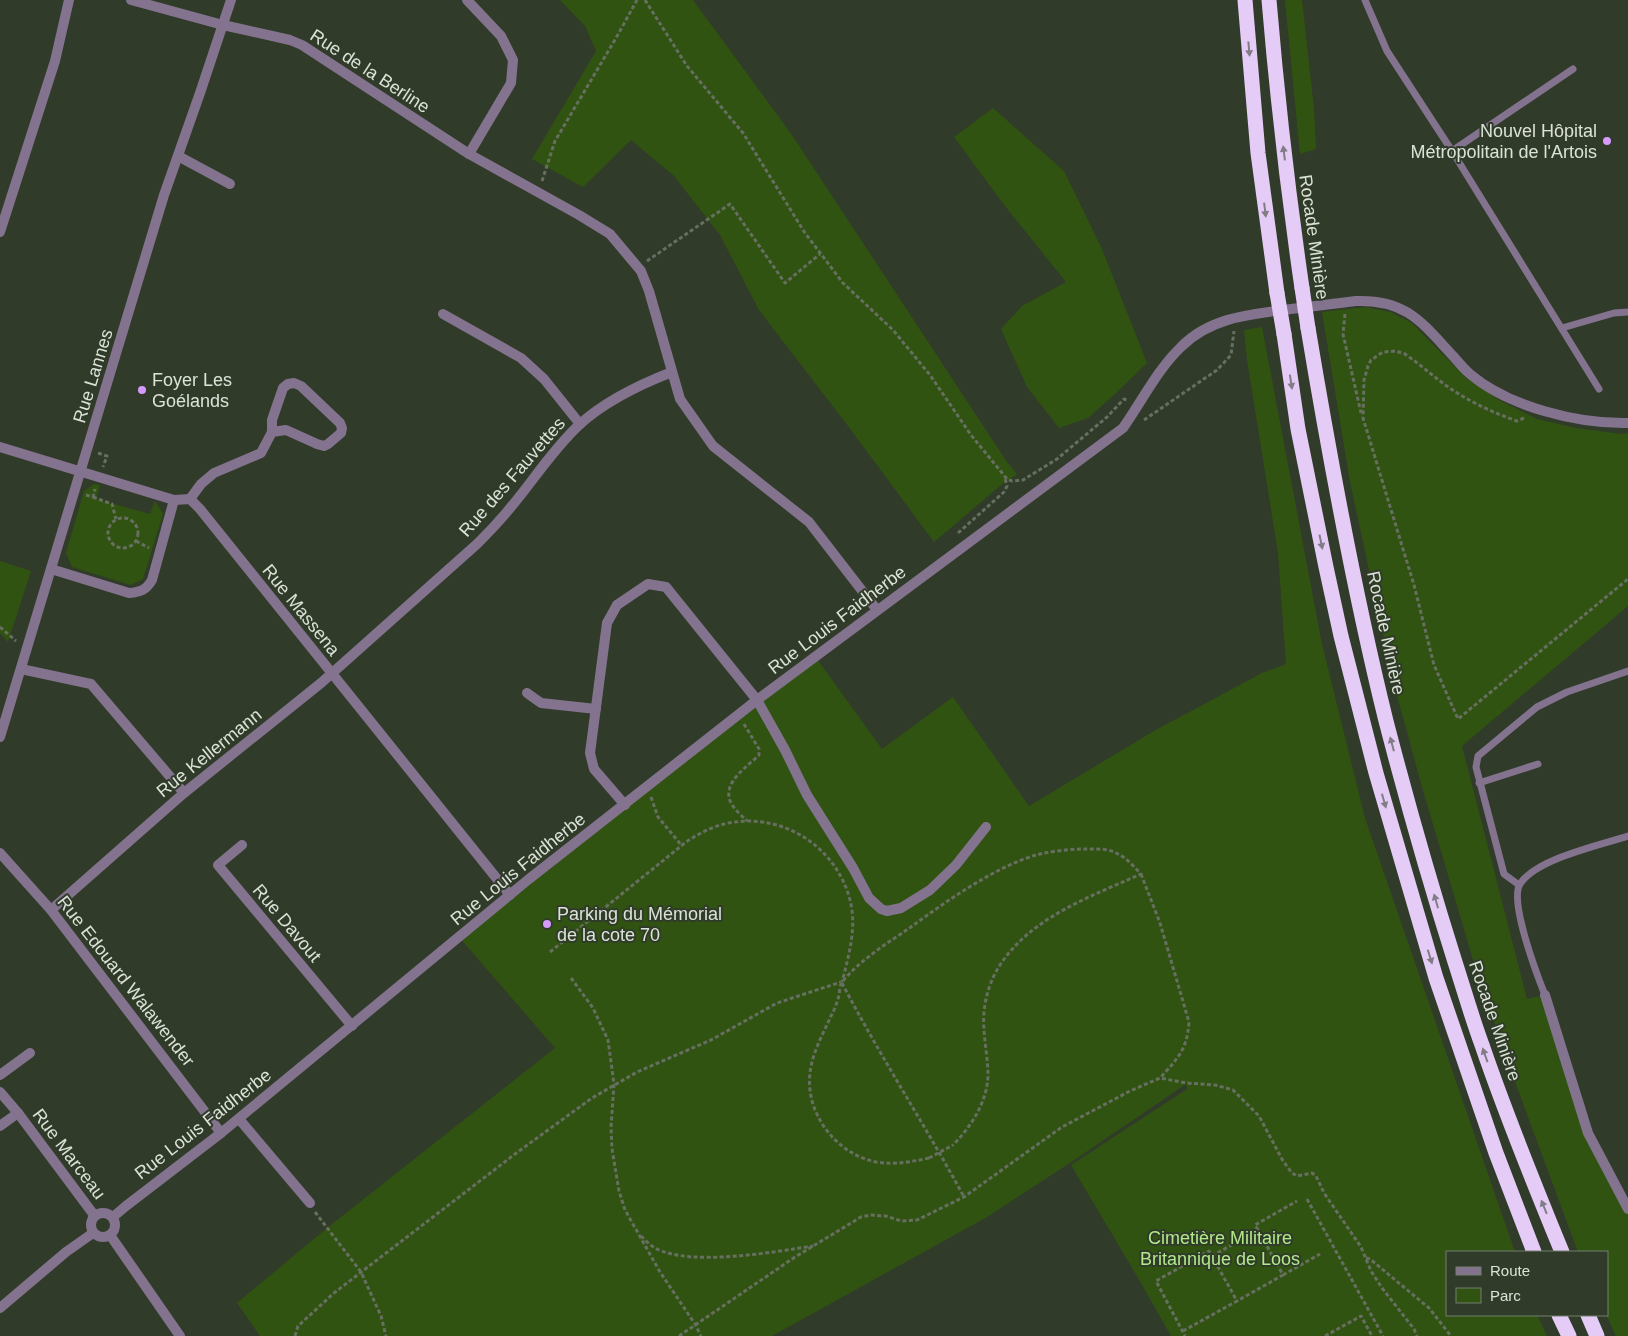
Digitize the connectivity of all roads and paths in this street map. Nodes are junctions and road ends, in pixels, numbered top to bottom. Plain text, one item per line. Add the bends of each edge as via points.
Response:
1 (69, 0) edge
2 (131, 0) edge
3 (230, 0) edge
4 (467, 0) edge
5 (636, 0) edge
6 (645, 0) edge
7 (1245, 0) edge
8 (1269, 0) edge
9 (1364, 0) edge
10 (223, 25) junction
11 (1573, 69) dead end
12 (1452, 150) junction
13 (469, 154) junction
14 (178, 156) junction
15 (542, 181) junction
16 (230, 184) dead end
17 (550, 185) dead end
18 (538, 191) junction
19 (0, 232) edge
20 (643, 253) dead end
21 (820, 254) junction
22 (648, 260) junction
23 (638, 267) junction
24 (652, 267) dead end
25 (1628, 312) edge
26 (443, 314) dead end
27 (1346, 315) dead end
28 (1233, 318) junction
29 (1562, 328) junction
30 (672, 372) junction
31 (1599, 389) dead end
32 (1138, 407) junction
33 (1531, 407) junction
34 (1363, 418) junction
35 (1628, 423) edge
36 (580, 424) junction
37 (1123, 428) junction
38 (272, 432) junction
39 (0, 447) edge
40 (81, 472) junction
41 (1004, 476) junction
42 (93, 497) dead end
43 (190, 499) junction
44 (174, 500) junction
45 (116, 519) junction
46 (957, 533) dead end
47 (51, 569) junction
48 (1628, 579) edge
49 (876, 610) junction
50 (389, 622) joint
51 (0, 627) edge
52 (27, 649) junction
53 (21, 669) junction
54 (1628, 671) edge
55 (332, 674) junction
56 (527, 692) dead end
57 (757, 700) junction
58 (596, 710) junction
59 (739, 715) junction
60 (0, 737) edge
61 (1538, 764) dead end
62 (1479, 783) junction
63 (647, 787) junction
64 (184, 793) junction
65 (625, 805) junction
66 (747, 822) junction
67 (986, 827) dead end
68 (1628, 836) edge
69 (242, 845) dead end
70 (682, 846) junction
71 (0, 853) edge
72 (1141, 874) junction
73 (1519, 885) junction
74 (510, 895) junction
75 (51, 910) junction
76 (550, 952) dead end
77 (571, 978) dead end
78 (841, 982) junction
79 (1545, 995) joint
80 (352, 1026) junction
81 (30, 1052) dead end
82 (0, 1075) edge
83 (1160, 1078) junction
84 (614, 1084) junction
85 (0, 1092) edge
86 (18, 1113) junction
87 (239, 1119) junction
88 (0, 1126) edge
89 (222, 1133) junction
90 (964, 1197) junction
91 (1307, 1199) dead end
92 (1297, 1201) dead end
93 (310, 1203) joint
94 (1628, 1209) edge
95 (94, 1215) junction
96 (113, 1217) junction
97 (1258, 1230) junction
98 (93, 1233) junction
99 (638, 1234) junction
100 (110, 1235) junction
101 (815, 1245) junction
102 (1534, 1251) edge
103 (1562, 1251) edge
104 (1320, 1254) dead end
105 (1212, 1256) junction
106 (1366, 1258) junction
107 (361, 1272) junction
108 (1283, 1275) junction
109 (1237, 1301) junction
110 (0, 1308) edge
111 (1559, 1316) edge
112 (1588, 1316) edge
113 (695, 1324) junction
114 (1183, 1331) junction
115 (180, 1336) edge
116 (295, 1336) edge
117 (386, 1336) edge
118 (679, 1336) edge
119 (701, 1336) edge
120 (1185, 1336) edge
121 (1325, 1336) edge
122 (1372, 1336) edge
123 (1383, 1336) edge
124 (1417, 1336) edge
125 (1451, 1336) edge
126 (1569, 1336) edge
127 (1597, 1336) edge

1 - 19 street via 55,61
2 - 10 street, Rue de la Berline
3 - 10 street, Rue Lannes
4 - 13 street via 501,36 513,60 511,83
5 - 15 path via 555,141
6 - 21 path via 687,66 743,133
7 -> 102 highway, bridge via 1258,153 1277,293 1298,429 1342,636 1376,773 1436,978
103 -> 8 highway, Rocade Minière, bridge via 1481,1044 1439,912 1386,721 1337,495 1308,328 1275,76
9 - 12 lane via 1387,51
10 - 13 street, Rue de la Berline via 302,45
10 - 14 street, Rue Lannes
11 - 12 lane
12 - 29 lane
13 - 18 street, Rue de la Berline
14 - 16 street
14 - 40 street, Rue Lannes
15 - 17 path
15 - 18 path
18 - 23 street, Rue de la Berline via 610,234
20 - 22 path
21 - 22 path via 785,283 730,204
21 - 41 path via 843,283 899,338
22 - 23 path
22 - 24 path
23 - 30 street, Rue de la Berline via 649,291
25 - 29 lane
26 - 36 street via 521,358 544,379
27 - 34 path via 1343,334
28 - 32 street, Rue Louis Faidherbe via 1198,332 1181,346
28 - 33 street, Rue Louis Faidherbe via 1356,301 1386,302 1424,324 1470,374 1501,394
28 - 37 path via 1235,328 1231,355 1216,370 1143,421
29 - 31 lane
30 - 36 street, Rue des Fauvettes via 647,381 615,399
30 - 49 street, Rue de la Berline via 680,400 713,446 808,522
32 - 37 street, Rue Louis Faidherbe
32 - 41 path via 1124,400 1057,459 1018,481
33 - 34 path via 1525,417 1517,421 1501,415 1455,392 1405,354 1390,351 1377,355 1368,366 1364,380
33 - 35 street, Rue Louis Faidherbe via 1574,418
34 - 48 path via 1414,584 1434,665 1458,719
36 - 50 street, Rue des Fauvettes via 554,451 499,522
37 - 49 street, Rue Louis Faidherbe
38 - 38 street via 286,430 324,446 341,433 342,428 305,389 294,383 284,388 272,420
38 - 43 street via 262,453 214,473
39 - 40 street
40 - 44 street
40 - 47 street, Rue Lannes
41 - 46 path via 1007,486 1004,492
42 - 45 path via 112,504
43 - 44 street
43 - 55 street, Rue Massena
44 - 47 street via 152,580 146,589 129,593
45 - 45 path via 108,528 108,538 114,546 129,548 138,537 137,526 130,519
47 - 52 street, Rue Lannes
49 - 57 street, Rue Louis Faidherbe
50 - 55 street, Rue Kellermann
51 - 52 path
52 - 53 street, Rue Lannes
53 - 60 street, Rue Lannes
53 - 64 street via 91,684
54 - 62 lane via 1567,692 1537,707 1478,756
55 - 64 street, Rue Kellermann
55 - 74 street, Rue Massena
56 - 58 street via 541,703
57 - 58 street via 666,587 648,584 617,605 607,623
57 - 59 street, Rue Louis Faidherbe
57 - 67 street via 807,795 869,898 880,909 901,908 930,890 956,865
58 - 65 street via 590,753 594,769
59 - 63 street, Rue Louis Faidherbe
59 - 66 path via 759,749 759,755 729,787 731,803
61 - 62 lane
62 - 73 lane via 1504,874
63 - 65 street, Rue Louis Faidherbe
63 - 70 path via 658,817
64 - 75 street, Rue Kellermann
65 - 74 street, Rue Louis Faidherbe
66 - 70 path via 718,825
66 - 78 path via 778,824 808,839 820,848 840,874 850,901 852,930
68 - 73 lane via 1555,859 1534,870
69 - 80 street, Rue Davout via 218,865
70 - 76 path
71 - 75 street, Rue Edouard Walawender
72 - 78 path via 1118,853 1098,848 1039,854 960,894 886,944
72 - 78 path, bridge via 1057,914 1014,947 1002,962 990,984 984,1009 988,1076 984,1096 965,1133 953,1145 929,1158 904,1163 875,1162 838,1143 821,1123 811,1096 809,1074 835,1008
72 - 83 path via 1160,923 1189,1022 1188,1037 1180,1056
73 - 79 lane via 1517,901 1528,949
74 - 80 street, Rue Louis Faidherbe
75 - 89 street, Rue Edouard Walawender
77 - 84 path via 593,1008 608,1040
78 - 84 path via 777,1002 711,1040
78 - 90 path
79 - 94 street via 1588,1133
80 - 87 street, Rue Louis Faidherbe
81 - 82 street
83 - 90 path via 1062,1127
83 - 106 path via 1186,1084 1215,1085 1233,1090 1240,1096 1259,1116 1292,1173 1316,1176
84 - 99 path via 611,1127 615,1171 619,1191
84 - 107 path via 515,1154
85 - 86 street, Rue Marceau
86 - 88 street, Rue Marceau
86 - 95 street, Rue Marceau
87 - 89 street, Rue Louis Faidherbe
87 - 93 street
89 - 96 street, Rue Louis Faidherbe
90 - 101 path via 917,1220 861,1217
91 - 123 path
92 - 97 path via 1255,1225
93 - 107 path
95 - 96 street via 102,1212
95 - 98 street via 90,1226
96 - 100 street via 114,1229
97 - 105 path
97 - 108 path
98 - 100 street via 103,1238
98 - 110 street
99 - 101 path via 654,1248 685,1256 743,1255
99 - 113 path
100 - 115 street
101 - 113 path
104 - 108 path
105 - 109 path
105 - 114 path via 1209,1251 1156,1281
106 - 124 path via 1382,1288
106 - 125 path via 1429,1308
107 - 116 path via 298,1326
107 - 117 path via 381,1316
108 - 109 path
109 - 114 path
111 - 126 highway
112 - 127 highway
113 - 118 path
113 - 119 path
114 - 120 path
121 - 122 path via 1361,1316

